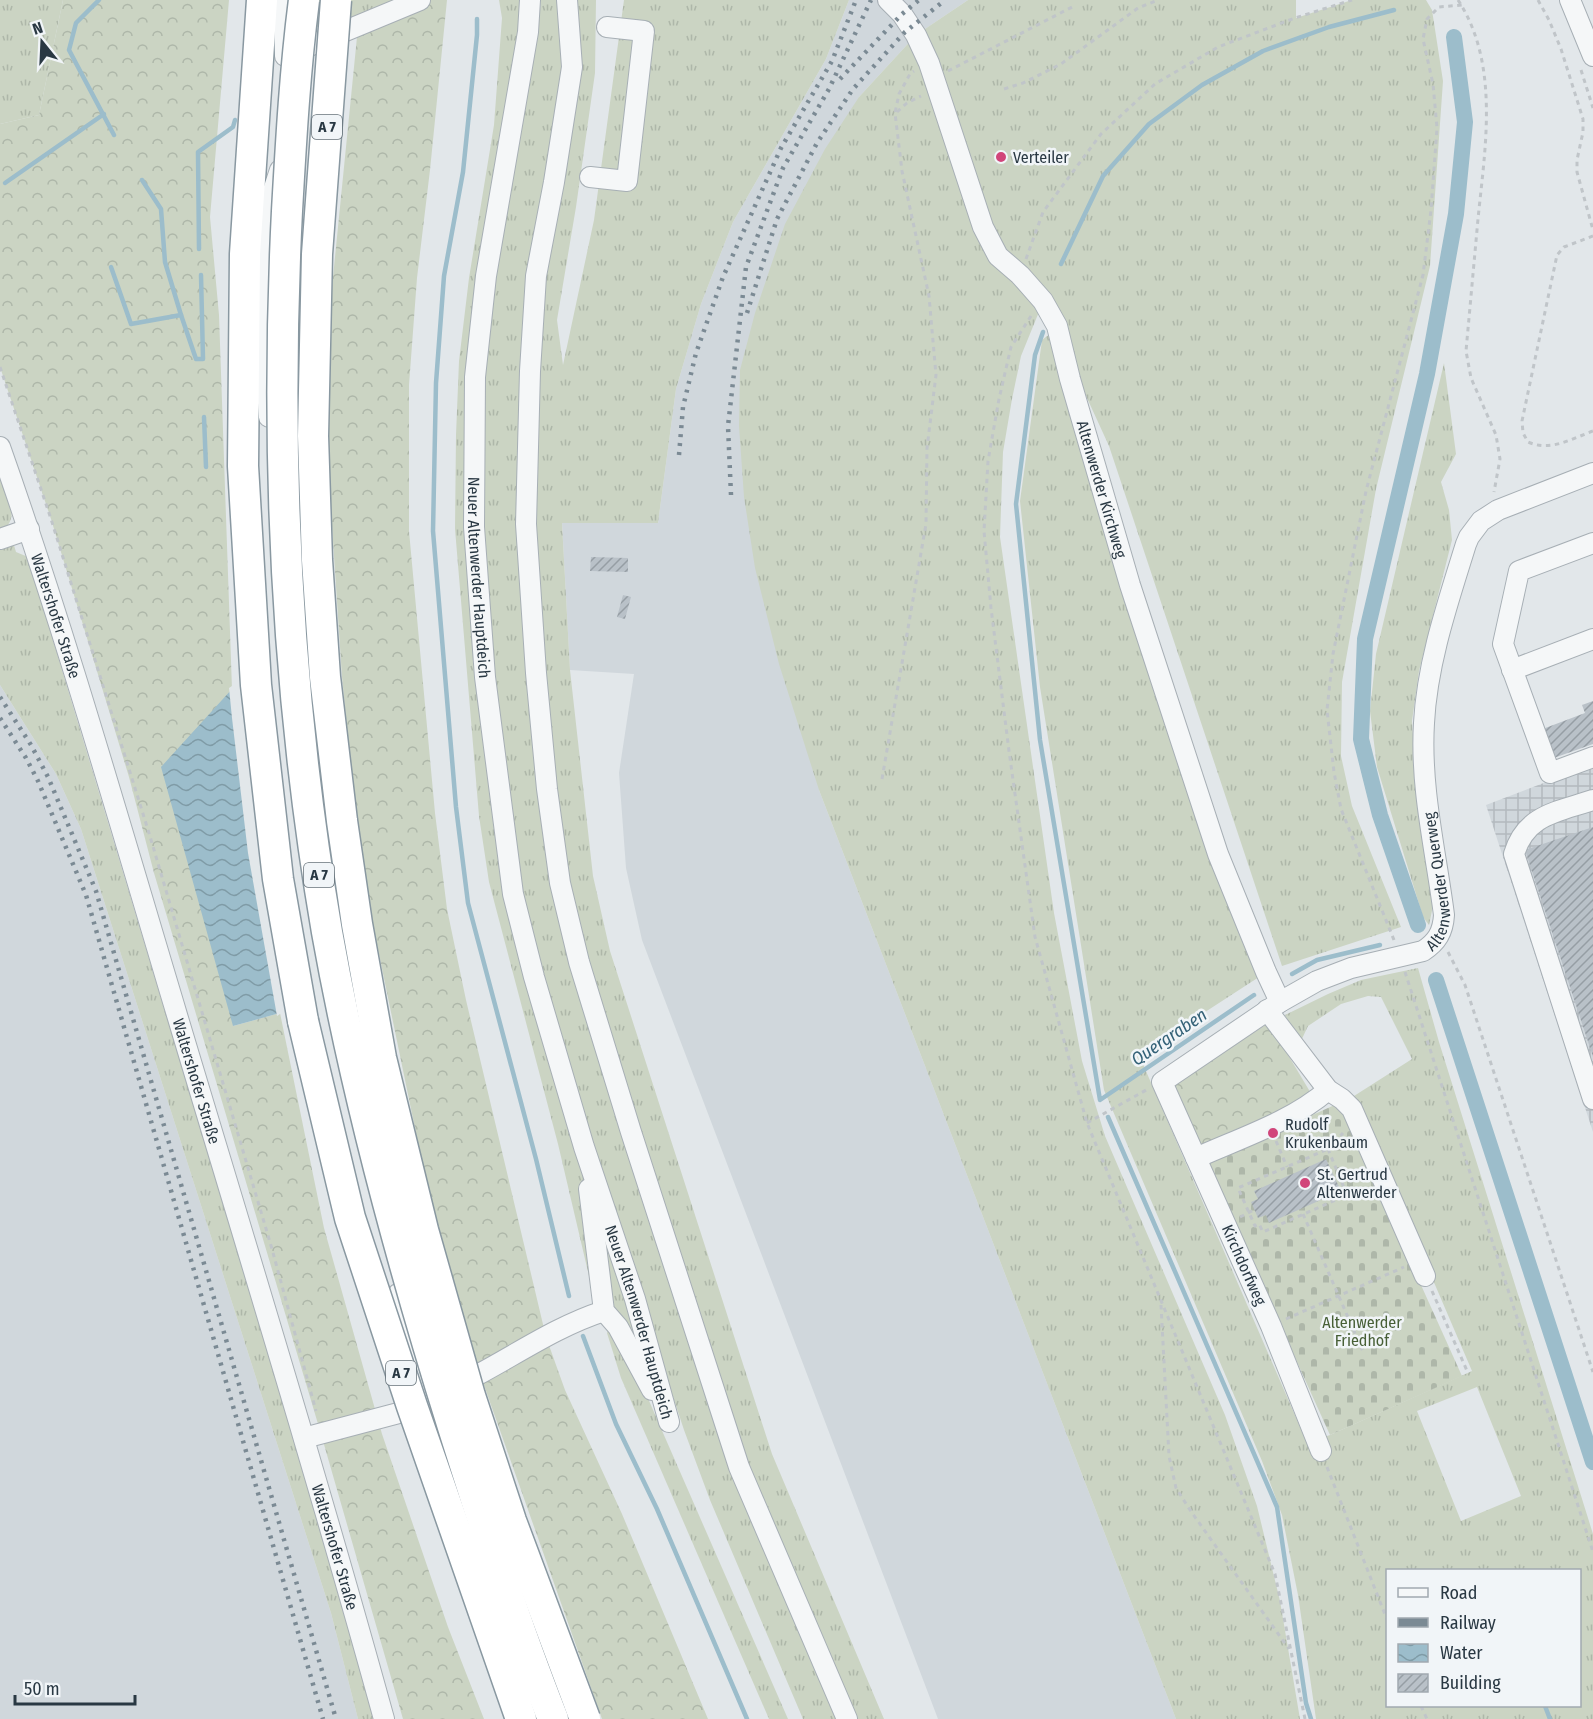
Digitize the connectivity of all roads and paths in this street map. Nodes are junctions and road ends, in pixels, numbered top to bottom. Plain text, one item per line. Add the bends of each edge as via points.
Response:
1 (262, 0) edge
2 (286, 0) edge
3 (304, 0) edge
4 (336, 0) edge
5 (420, 0) edge
6 (530, 0) edge
7 (567, 0) edge
8 (888, 0) edge
9 (1158, 0) edge
10 (1352, 0) edge
11 (1458, 0) edge
12 (1538, 0) edge
13 (1570, 0) edge
14 (1076, 4) dead end
15 (1462, 5) junction
16 (607, 27) dead end
17 (1593, 56) edge
18 (933, 77) junction
19 (1004, 89) dead end
20 (895, 113) junction
21 (280, 170) dead end
22 (590, 177) dead end
23 (1593, 230) edge
24 (1593, 236) edge
25 (1020, 274) junction
26 (1043, 301) junction
27 (0, 367) edge
28 (1593, 431) edge
29 (0, 447) edge
30 (1593, 473) edge
31 (1498, 510) junction
32 (29, 529) junction
33 (0, 539) edge
34 (1593, 543) edge
35 (1593, 639) edge
36 (1512, 670) junction
37 (1593, 757) edge
38 (882, 779) dead end
39 (1593, 800) edge
40 (1437, 939) junction
41 (1401, 957) junction
42 (1274, 1006) junction
43 (1161, 1082) junction
44 (1328, 1089) junction
45 (1593, 1099) edge
46 (1087, 1123) junction
47 (1269, 1125) junction
48 (1349, 1126) dead end
49 (584, 1146) junction
50 (1328, 1149) junction
51 (1196, 1158) junction
52 (1287, 1167) junction
53 (1254, 1210) dead end
54 (1249, 1213) junction
55 (1303, 1214) junction
56 (1237, 1218) dead end
57 (1422, 1268) junction
58 (1338, 1296) junction
59 (1161, 1301) junction
60 (604, 1311) junction
61 (1271, 1326) junction
62 (1364, 1354) dead end
63 (1593, 1372) edge
64 (1468, 1373) dead end
65 (426, 1401) junction
66 (312, 1436) junction
67 (1321, 1451) joint
68 (1593, 1552) edge
69 (1386, 1617) edge
70 (1291, 1652) junction
71 (384, 1719) edge
72 (521, 1719) edge
73 (542, 1719) edge
74 (553, 1719) edge
75 (585, 1719) edge
76 (847, 1719) edge
77 (1305, 1719) edge

1 - 72 highway, A 7, bridge via 245,254 243,466 256,685 280,889 303,1021 350,1218
2 - 5 street via 285,56
3 - 74 highway, A 7, bridge via 282,309 282,433 295,681 317,861 353,1061 420,1324 491,1548
4 - 75 highway, A 7, bridge via 317,254 314,436 325,677 342,822 381,1058 423,1230 470,1396 511,1521
6 - 49 street, Neuer Altenwerder Hauptdeich via 528,32 486,276 475,377 474,527 485,677 513,894
7 - 76 street via 572,67 536,276 526,524 546,777 560,883 579,962 631,1132 739,1467
8 - 18 street, Altenwerder Kirchweg via 916,35
9 - 19 path via 1138,8 1061,64
10 - 25 path via 1218,47 1155,84 1101,134 1043,212
11 - 15 path
12 - 23 path via 1561,49 1583,119 1577,172
13 - 17 street
14 - 18 path
15 - 31 path via 1477,38 1485,79 1487,130 1466,351 1471,378 1496,435 1500,459 1494,494
15 - 41 path via 1439,7 1427,19 1423,39 1437,128 1423,275 1366,491 1333,654 1327,710 1341,808
16 - 22 street via 644,31 627,181
18 - 20 path
18 - 20 path via 909,74
18 - 25 street, Altenwerder Kirchweg via 983,227 998,256
20 - 38 path via 902,171 929,296 936,375 927,448 926,524
21 - 65 street via 266,212 266,374 287,683 320,939 377,1212
24 - 28 path via 1564,246 1557,255 1522,421 1528,442 1537,446 1547,447
25 - 26 street, Altenwerder Kirchweg
26 - 42 street, Altenwerder Kirchweg via 1057,326 1130,585 1218,854 1266,972
26 - 46 path via 1011,347 988,461 984,531 1035,937
27 - 66 path via 149,833 272,1249 308,1378
29 - 32 street, Waltershofer Straße
30 - 31 street, Altenwerder Querweg
31 - 40 street, Altenwerder Querweg via 1481,521 1466,544 1431,666 1425,703 1425,778 1444,915
32 - 33 street
32 - 66 street, Waltershofer Straße
34 - 36 street via 1519,571 1503,644
35 - 36 street
36 - 37 street via 1550,773
39 - 45 street via 1541,818 1526,828 1514,854
40 - 41 street, Altenwerder Querweg via 1423,951
40 - 63 path via 1451,956 1465,985
41 - 42 street, Altenwerder Querweg via 1332,974
41 - 68 path
42 - 43 street, Altenwerder Querweg
42 - 44 street, Altenwerder Kirchweg
43 - 46 path
43 - 51 street, Kirchdorfweg
44 - 47 street via 1313,1102
44 - 57 street, Altenwerder Kirchweg via 1352,1109
46 - 59 path
47 - 51 street
47 - 52 path
48 - 50 path
49 - 60 street, Neuer Altenwerder Hauptdeich
49 - 60 street, Neuer Altenwerder Hauptdeich via 635,1299 669,1422 618,1327
50 - 52 path
50 - 55 path via 1347,1195
51 - 61 street, Kirchdorfweg
52 - 54 path via 1238,1188
53 - 54 path
54 - 55 path via 1263,1232
54 - 56 path
55 - 58 path
57 - 58 path
57 - 64 path
58 - 61 path
58 - 62 path
59 - 70 path via 1275,1574
59 - 70 path via 1169,1456 1176,1488
60 - 65 street via 574,1320
61 - 67 street, Kirchdorfweg
65 - 66 street via 410,1410
65 - 73 street
66 - 71 street, Waltershofer Straße
67 - 69 path
70 - 77 path

